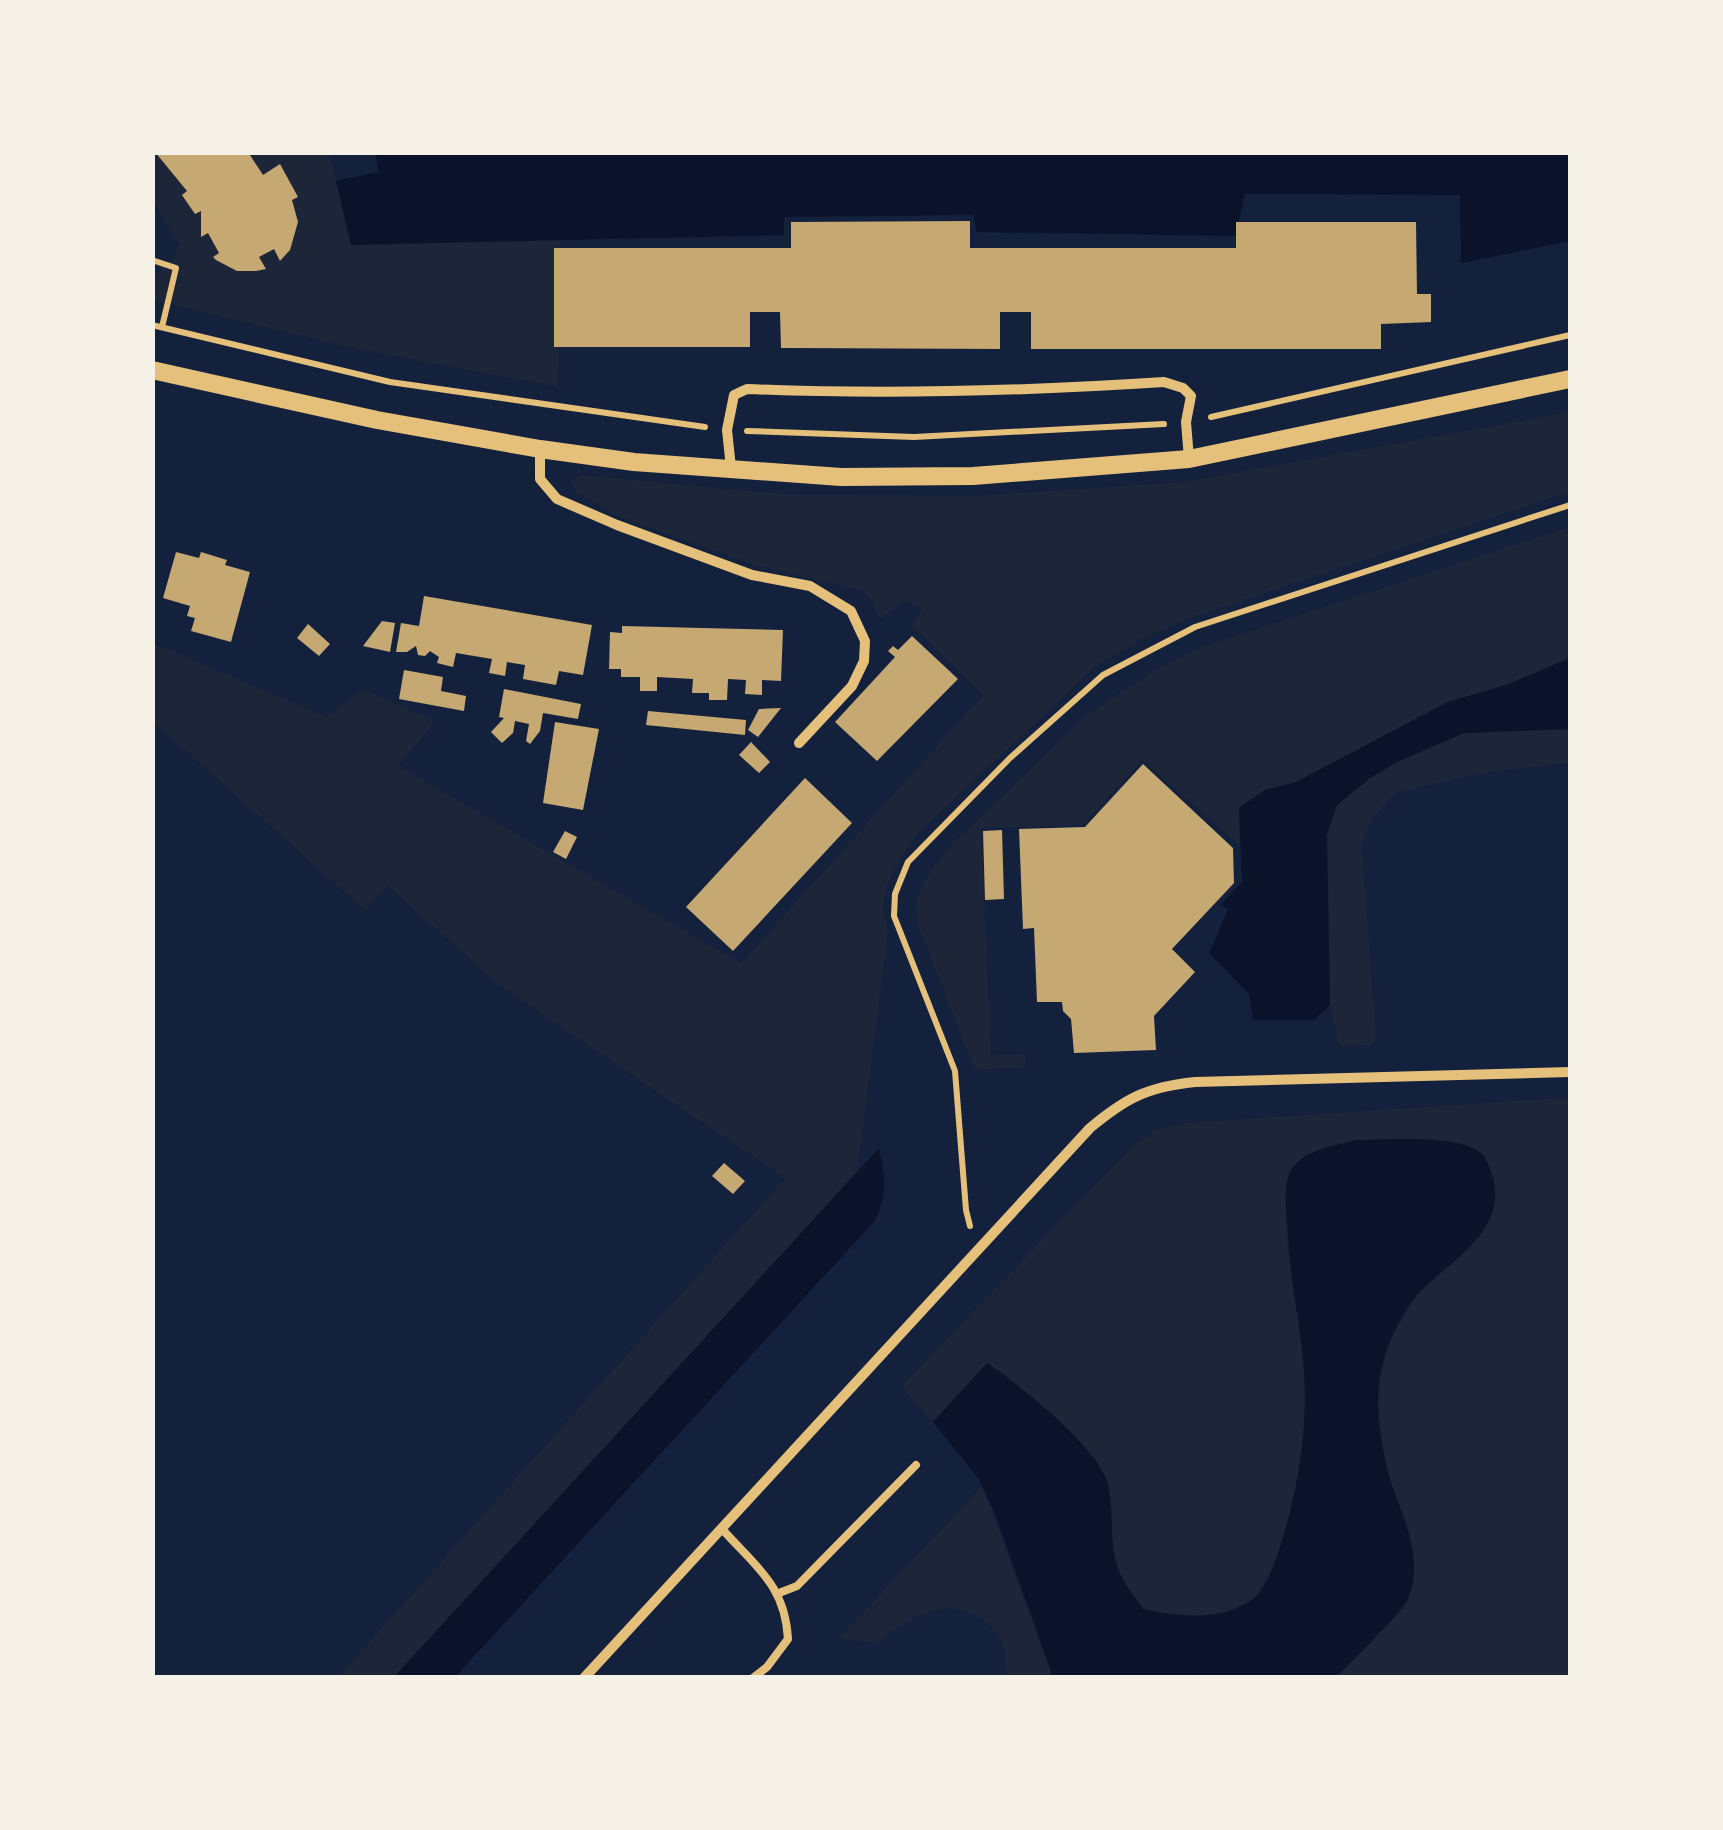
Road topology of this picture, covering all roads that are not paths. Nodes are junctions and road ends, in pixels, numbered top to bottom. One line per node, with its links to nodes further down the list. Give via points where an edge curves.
1 (152, 370): 3 (street)
2 (1570, 379): 4 (street)
3 (540, 450): 5 (street); 6 (street, via 540,479 557,498 693,554 810,586 851,610 865,641 864,661 852,686)
4 (1190, 459): 5 (street, via 973,476); 5 (street, via 1191,396 1164,382 1019,392 747,389 734,395 727,430)
5 (731, 468)
6 (799, 743)
7 (1570, 1072): 9 (street, via 1162,1085 1125,1099 1090,1128)
8 (916, 1465): 10 (lane, via 798,1586)
9 (723, 1530): 10 (lane); 11 (street)
10 (779, 1593): 12 (lane, via 788,1639)
11 (584, 1678)
12 (753, 1678)

